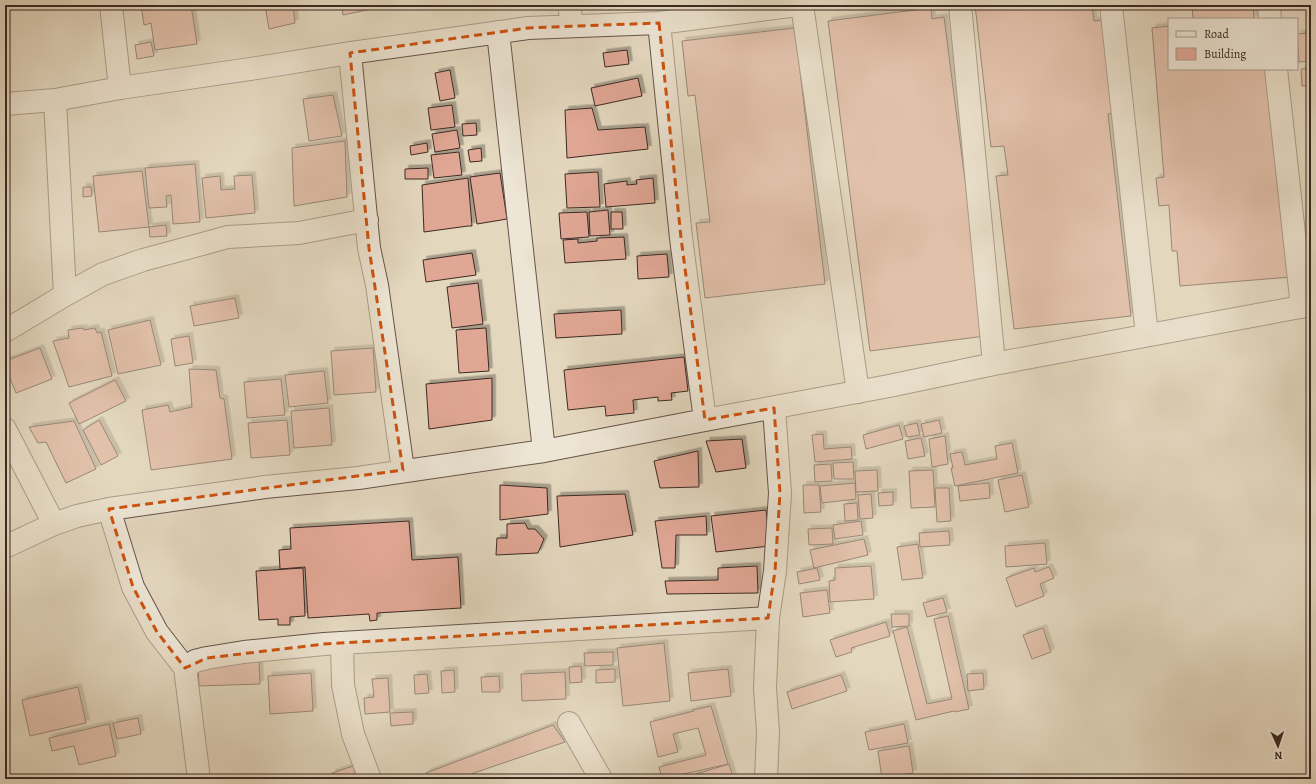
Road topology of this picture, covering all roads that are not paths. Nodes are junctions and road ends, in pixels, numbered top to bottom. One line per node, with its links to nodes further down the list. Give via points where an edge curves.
1 (111, 5): 15 (street)
2 (569, 5): 11 (street)
3 (797, 5): 8 (street)
4 (802, 5): 24 (street)
5 (960, 5): 23 (street)
6 (1111, 5): 22 (street)
7 (1269, 5): 9 (street)
8 (726, 9): 10 (street)
9 (1270, 18)
10 (659, 23): 11 (street); 26 (street, via 681,238)
11 (572, 26): 12 (street)
12 (498, 32): 13 (street); 28 (street)
13 (350, 53): 15 (street); 18 (street)
14 (1276, 70): 20 (street)
15 (120, 88): 16 (street)
16 (55, 100): 17 (street); 19 (street)
17 (5, 104)
18 (367, 220): 19 (street, via 299,233 228,237 143,260 103,274); 29 (street, via 369,248 377,285)
19 (66, 295): 21 (street)
20 (1306, 306): 22 (street)
21 (5, 331)
22 (1146, 336): 23 (street)
23 (994, 364): 24 (street)
24 (858, 392): 25 (street)
25 (774, 408): 26 (street); 33 (street, via 780,493 775,571)
26 (705, 420): 28 (street)
27 (5, 429): 31 (street)
28 (544, 451): 29 (street)
29 (403, 470): 30 (street, via 358,478 265,487)
30 (109, 509): 31 (street); 35 (street, via 133,587 157,632)
31 (54, 524): 32 (street)
32 (5, 547)
33 (768, 618): 34 (street); 40 (street, via 765,688 768,732)
34 (342, 643): 35 (street, via 244,652 195,661); 38 (street, via 343,685 353,734)
35 (185, 668): 37 (street)
36 (569, 723): 39 (street)
37 (199, 779)
38 (370, 779)
39 (601, 779)
40 (766, 779)

